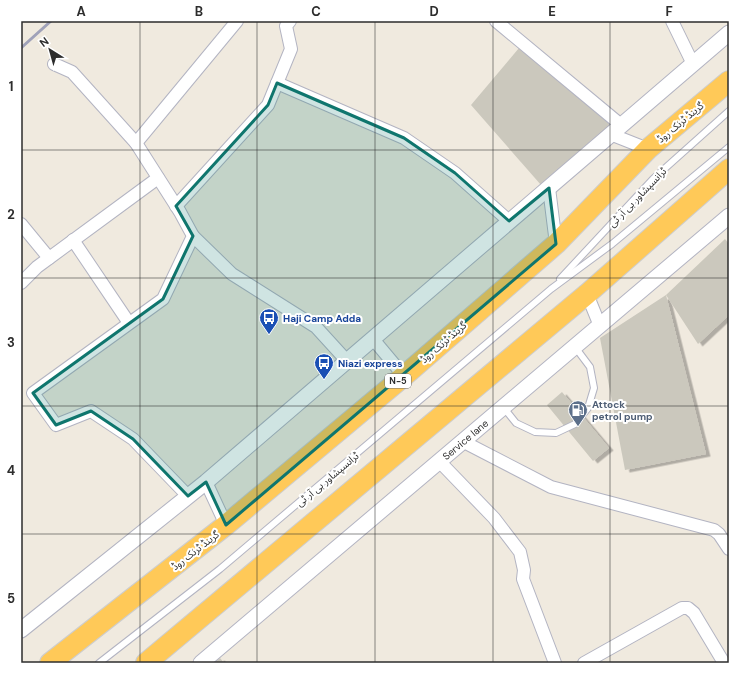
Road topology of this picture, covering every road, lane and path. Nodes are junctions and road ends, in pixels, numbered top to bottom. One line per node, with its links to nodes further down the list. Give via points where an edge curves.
1 (237, 21): 12 (street)
2 (290, 21): 9 (street, via 286,26 291,49)
3 (496, 21): 11 (street)
4 (672, 21): 7 (street)
5 (729, 33): 7 (street)
6 (54, 64): 12 (street, via 72,72)
7 (693, 64): 11 (street)
8 (729, 81): 14 (highway, گرینڈ ٹرنک روڈ / N-5)
9 (277, 83): 18 (street, via 268,105); 20 (street, via 404,138 455,173)
10 (729, 111): 27 (lane, ٹرانسپشاور بی آر ٹی, via 647,184)
11 (616, 130): 14 (street); 17 (street)
12 (136, 143): 16 (street)
13 (729, 147): 27 (lane, ٹرانسپشاور بی آر ٹی, via 612,244)
14 (648, 149): 24 (highway, گرینڈ ٹرنک روڈ / N-5)
15 (729, 169): 28 (highway)
16 (158, 178): 18 (street); 23 (street)
17 (550, 188): 20 (street); 24 (street)
18 (176, 206): 22 (street)
19 (729, 216): 30 (street, Service lane)
20 (509, 221): 31 (street)
21 (21, 224): 25 (street)
22 (192, 236): 29 (street, via 163,299); 33 (street, via 232,274 316,327)
23 (73, 240): 25 (street); 29 (street)
24 (556, 244): 34 (highway, گرینڈ ٹرنک روڈ / N-5)
25 (49, 258): 26 (street)
26 (21, 284)
27 (551, 289): 44 (lane, ٹرانسپشاور بی آر ٹی, via 220,569)
28 (587, 294): 30 (street); 45 (highway)
29 (129, 323): 39 (street, via 33,393 56,425 91,411 133,439)
30 (600, 326): 32 (street, Service lane)
31 (373, 339): 33 (street); 34 (street)
32 (575, 347): 35 (street, Service lane); 35 (lane, via 590,367 594,388 588,408 575,424 556,432 535,432 516,423)
33 (347, 361): 38 (street)
34 (404, 376): 40 (highway, گرینڈ ٹرنک روڈ / N-5)
35 (503, 407): 36 (street, Service lane)
36 (462, 441): 37 (street, Service lane); 41 (street, via 551,487 714,530)
37 (439, 461): 46 (street, Service lane); 47 (street, via 494,518 520,552 524,570 522,579)
38 (206, 482): 39 (street); 40 (street)
39 (188, 496): 42 (street)
40 (226, 525): 43 (highway, گرینڈ ٹرنک روڈ / N-5)
41 (729, 549)
42 (21, 630)
43 (50, 663)
44 (99, 663)
45 (146, 663)
46 (201, 663)
47 (555, 663)
48 (584, 663): 49 (street, via 682,608 688,608 694,613)
49 (724, 663)

